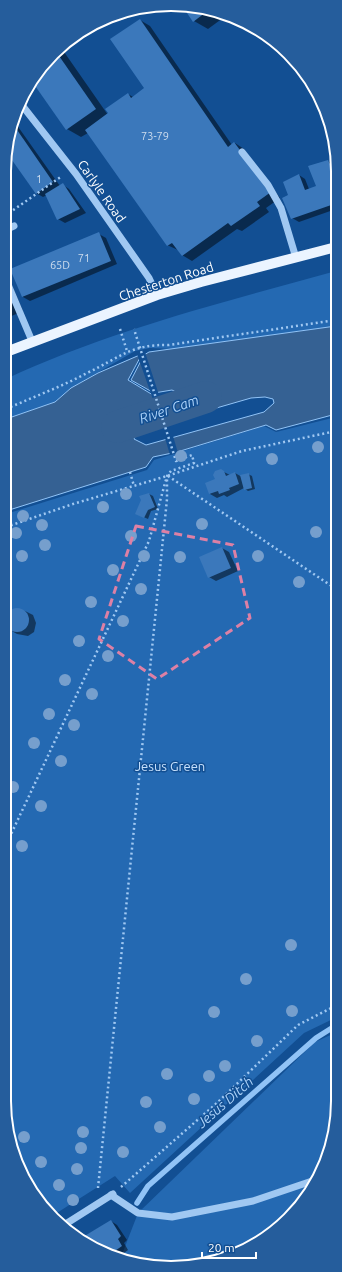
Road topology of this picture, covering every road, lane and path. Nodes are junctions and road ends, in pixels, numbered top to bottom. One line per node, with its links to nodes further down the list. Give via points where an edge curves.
1 (24, 108): 11 (street, Carlyle Road, via 76,174 149,278)
2 (242, 152): 9 (street, via 268,185 281,208)
3 (55, 181): 4 (path)
4 (11, 212)
5 (11, 218): 6 (path)
6 (14, 226): 7 (street)
7 (11, 227)
8 (331, 248): 9 (main road, Chesterton Road)
9 (296, 258): 11 (main road, Chesterton Road)
10 (11, 291): 15 (street)
11 (157, 295): 15 (main road, Chesterton Road)
12 (331, 321): 17 (path, via 169,345 153,344)
13 (120, 329): 17 (path)
14 (134, 329): 21 (path, via 176,461 192,455 194,463 171,471)
15 (32, 341): 16 (main road, Chesterton Road)
16 (11, 350)
17 (127, 351): 18 (path, via 87,374)
18 (11, 408)
19 (331, 432): 21 (path, via 242,451)
20 (130, 472): 22 (path)
21 (167, 476): 22 (path); 24 (path); 25 (path, via 149,541); 29 (path, via 166,515)
22 (134, 486): 23 (path)
23 (11, 525)
24 (331, 586)
25 (11, 834)
26 (331, 1008): 28 (path, via 298,1025 218,1102)
27 (309, 1182): 28 (street, via 253,1201 172,1216 138,1213)
28 (112, 1195): 29 (street)
29 (97, 1204): 30 (street)
30 (68, 1223)

